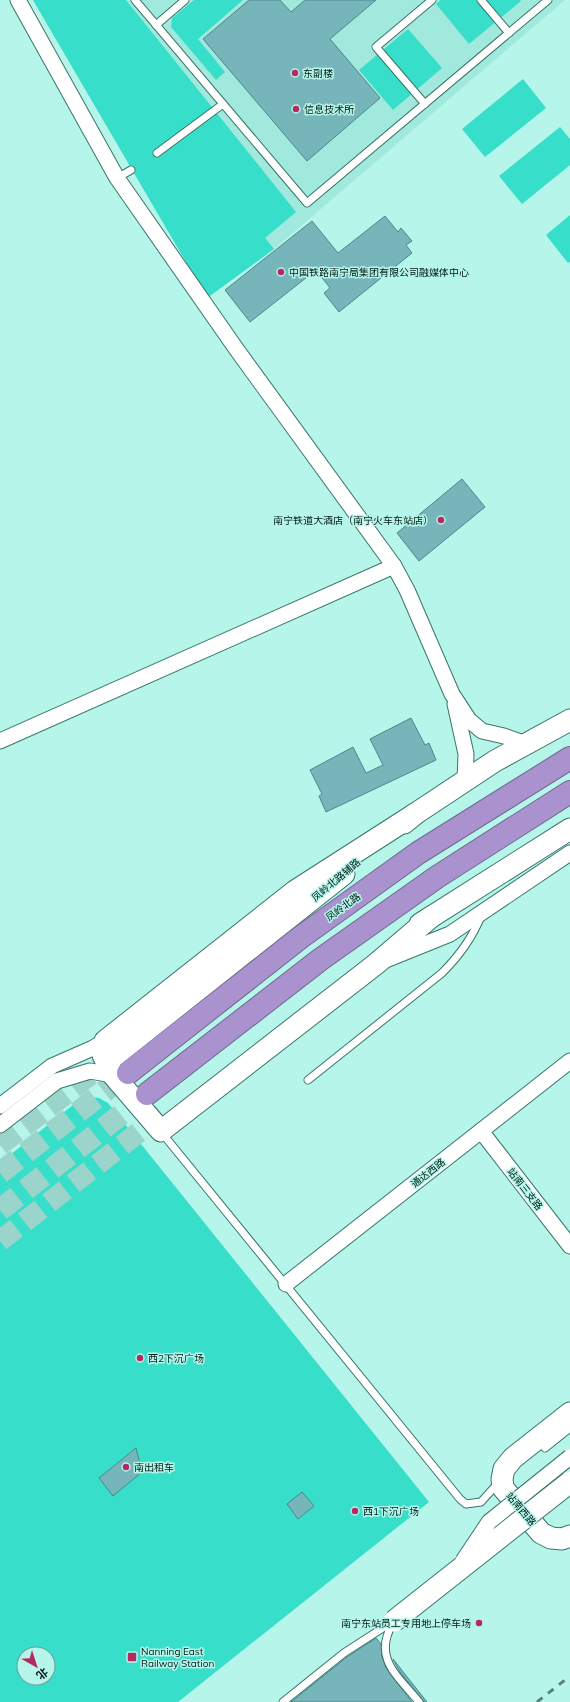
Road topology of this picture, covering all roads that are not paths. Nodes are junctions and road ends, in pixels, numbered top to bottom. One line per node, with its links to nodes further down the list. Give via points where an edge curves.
1 (18, 0): 13 (street)
2 (135, 0): 7 (lane)
3 (185, 0): 7 (lane)
4 (432, 0): 10 (lane, via 376,47)
5 (481, 0): 8 (lane)
6 (548, 0): 8 (lane)
7 (156, 25): 9 (lane)
8 (509, 33): 10 (lane)
9 (223, 104): 10 (lane, via 307,204); 11 (lane)
10 (425, 104)
11 (157, 153)
12 (131, 170): 13 (lane)
13 (117, 178): 14 (street, via 237,350)
14 (394, 566): 15 (street); 18 (street)
15 (452, 694): 19 (street, via 469,720 482,731); 21 (street, via 466,754)
16 (570, 705): 19 (main road)
17 (570, 720): 19 (main road, 凤岭北路辅路)
18 (0, 741)
19 (531, 742): 21 (main road, 凤岭北路辅路)
20 (570, 758): 32 (highway, 凤岭北路, via 412,857 301,937)
21 (465, 781): 32 (main road, 凤岭北路辅路, via 415,814)
22 (570, 792): 24 (highway)
23 (570, 800): 24 (highway)
24 (541, 809): 35 (highway, via 437,877 320,959)
25 (570, 829): 28 (main road)
26 (570, 846): 28 (street)
27 (570, 853): 29 (street)
28 (526, 857): 30 (main road)
29 (483, 910): 31 (street, via 450,934); 34 (lane, via 475,931 459,956 442,973)
30 (431, 917): 31 (main road); 37 (main road, via 343,975)
31 (376, 964): 37 (main road)
32 (115, 1061): 36 (street, via 93,1048 52,1066); 37 (main road); 38 (street, via 57,1081)
33 (570, 1061): 39 (street, 通达西路)
34 (308, 1080)
35 (147, 1094)
36 (0, 1106)
37 (162, 1123): 41 (lane)
38 (0, 1125)
39 (481, 1131): 40 (street, 站南三支路); 41 (street, 通达西路)
40 (570, 1246)
41 (286, 1284): 46 (lane, via 460,1499 466,1504 481,1502)
42 (570, 1413): 46 (main road, via 513,1458 504,1469)
43 (570, 1428): 44 (lane)
44 (545, 1448)
45 (570, 1457): 49 (street, bridge, via 488,1522)
46 (502, 1479): 48 (main road, 站南西路, via 504,1488 541,1533 551,1538 562,1539)
47 (570, 1482): 49 (main road, bridge)
48 (570, 1536)
49 (457, 1570): 50 (main road, bridge)
50 (394, 1621): 51 (lane, via 344,1654); 52 (lane, via 384,1646 388,1664)
51 (283, 1702)
52 (419, 1702)

